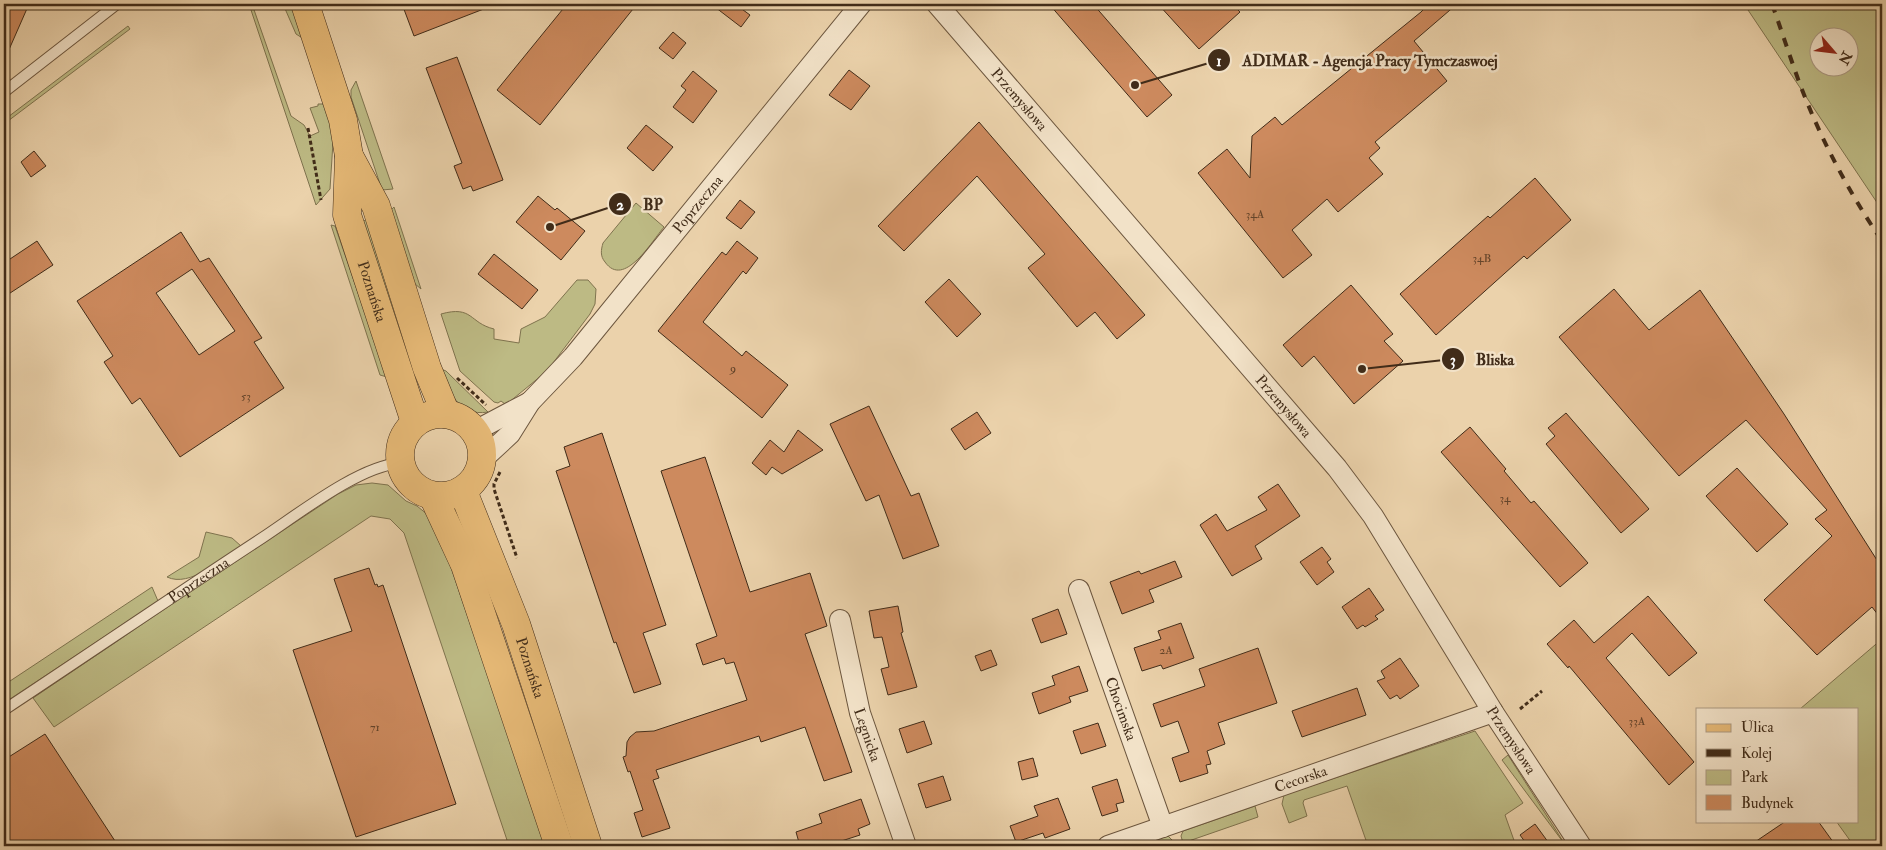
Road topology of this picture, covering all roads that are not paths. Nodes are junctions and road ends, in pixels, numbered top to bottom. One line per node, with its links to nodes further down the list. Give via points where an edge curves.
1 (117, 4): 5 (lane)
2 (305, 4): 6 (main road, Poznańska, via 343,120)
3 (861, 4): 7 (street, Poprzeczna, via 573,357)
4 (937, 4): 18 (street, Przemysłowa, via 1337,468 1374,516)
5 (4, 92)
6 (349, 156): 8 (main road, Poznańska, via 376,206 427,368); 9 (main road, Poznańska, via 347,215)
7 (530, 402): 10 (street, Poprzeczna); 12 (street, Poprzeczna)
8 (446, 414): 9 (main road, via 430,415); 10 (main road, via 457,417)
9 (415, 422): 11 (main road, via 405,434 400,448)
10 (475, 431): 12 (main road)
11 (400, 463): 14 (main road, via 411,485); 17 (lane, Poprzeczna, via 390,463 356,476)
12 (492, 465): 13 (main road, via 480,471)
13 (463, 491): 14 (main road); 21 (main road, Poznańska, via 516,624)
14 (433, 496): 20 (main road, Poznańska, via 465,566)
15 (1079, 590): 19 (street, Chocimska)
16 (840, 620): 22 (street, Legnicka, via 860,713)
17 (4, 710)
18 (1493, 712): 19 (street, Cecorska); 24 (street, Przemysłowa)
19 (1163, 827): 23 (street, Cecorska)
20 (558, 846)
21 (588, 846)
22 (906, 846)
23 (1108, 846)
24 (1580, 846)

